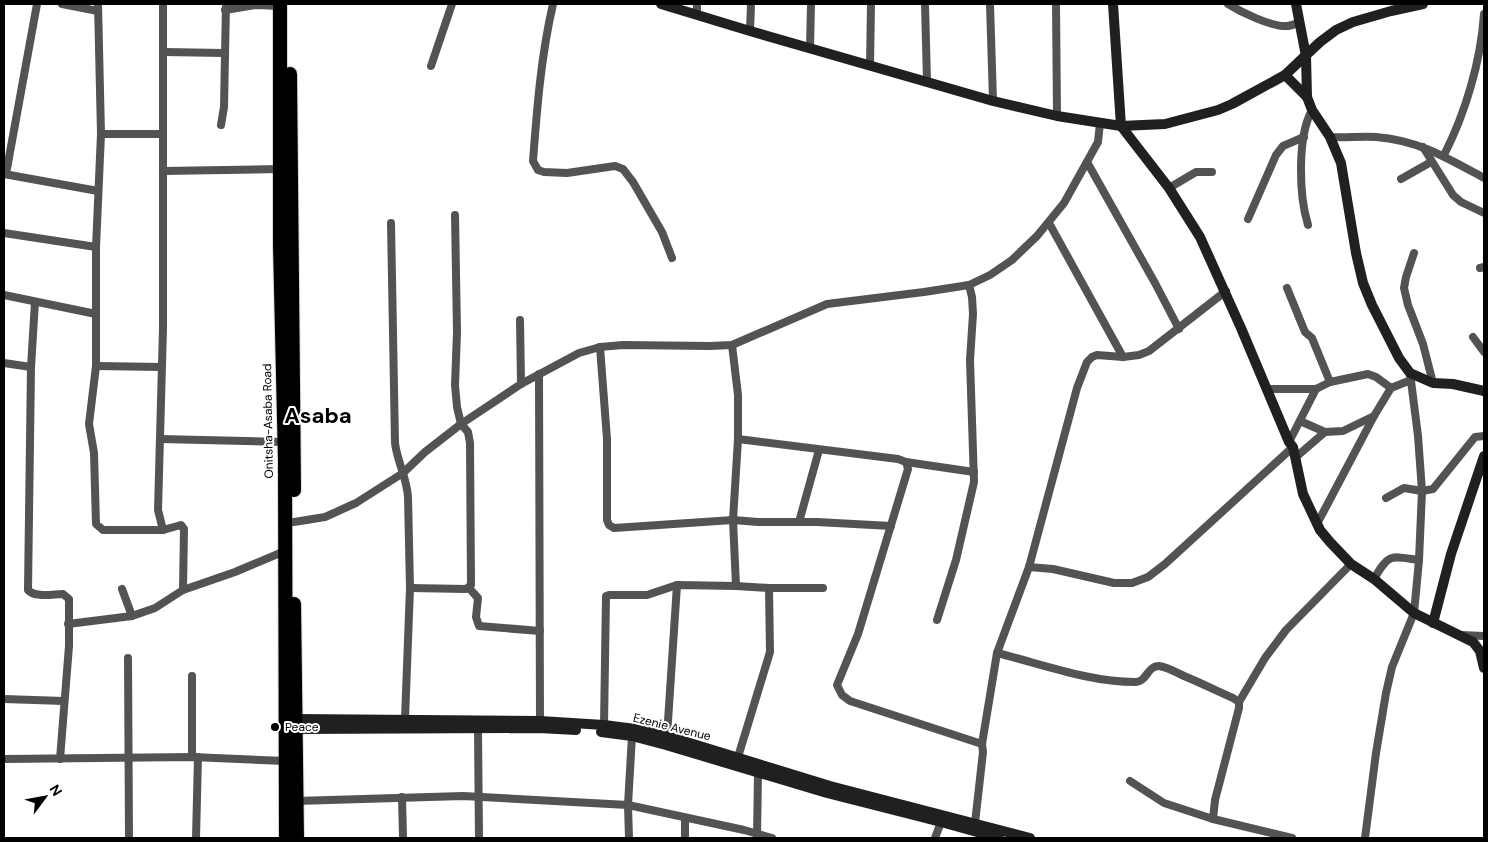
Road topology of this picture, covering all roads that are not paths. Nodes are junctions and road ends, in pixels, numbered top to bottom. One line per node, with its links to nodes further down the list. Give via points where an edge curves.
1 (37, 4): 50 (street)
2 (62, 4): 18 (street)
3 (164, 4): 25 (street)
4 (452, 4): 29 (street)
5 (553, 4): 64 (street, via 537,100 534,165 544,172 567,173 614,166 624,169 662,232)
6 (661, 4): 20 (street)
7 (751, 4): 23 (street)
8 (811, 4): 24 (street)
9 (871, 4): 28 (street)
10 (925, 4): 31 (street)
11 (990, 4): 33 (street)
12 (1056, 4): 35 (street)
13 (1113, 4): 38 (street)
14 (1228, 4): 22 (street, via 1278,26)
15 (1296, 4): 22 (street)
16 (1423, 4): 27 (street, via 1352,22 1336,30)
17 (283, 5): 19 (street); 47 (highway, Onitsha-Asaba Road); 70 (highway)
18 (98, 7): 39 (street)
19 (226, 7): 26 (street)
20 (697, 9): 23 (street)
21 (1484, 14): 44 (street, via 1478,59 1453,138)
22 (1298, 23): 27 (street)
23 (750, 31): 24 (street)
24 (810, 48): 28 (street)
25 (164, 52): 26 (street); 40 (street)
26 (224, 53): 37 (street, via 224,107)
27 (1306, 56): 30 (street); 32 (street)
28 (870, 65): 31 (street)
29 (431, 66)
30 (1285, 74): 32 (street); 38 (street, via 1218,110 1166,124)
31 (927, 81): 33 (street)
32 (1307, 97): 34 (street)
33 (993, 101): 35 (street)
34 (1312, 110): 41 (street, via 1306,121); 42 (street)
35 (1057, 116): 36 (street)
36 (1100, 123): 38 (street); 45 (street, via 1098,142)
37 (220, 125)
38 (1121, 126): 53 (street)
39 (101, 134): 40 (street); 54 (street)
40 (163, 134): 48 (street)
41 (1304, 137): 57 (street, via 1284,146 1276,155); 60 (street, via 1301,171)
42 (1330, 137): 43 (street, via 1375,136); 84 (street, via 1341,164 1363,283 1384,331)
43 (1422, 146): 44 (street); 46 (street)
44 (1444, 155): 51 (street)
45 (1087, 162): 58 (street); 73 (street)
46 (1431, 162): 52 (street); 55 (street, via 1453,195)
47 (280, 170): 48 (street); 70 (highway, Onitsha-Asaba Road)
48 (163, 171): 82 (street)
49 (1212, 172): 53 (street, via 1196,172)
50 (5, 174): 54 (street)
51 (1484, 178)
52 (1401, 179)
53 (1169, 188): 67 (street, via 1200,237)
54 (98, 191): 62 (street)
55 (1484, 213)
56 (455, 215): 94 (street, via 455,385)
57 (1248, 219)
58 (1049, 223): 65 (street, via 1012,260); 78 (street)
59 (391, 224): 105 (street, via 395,442 396,456)
60 (1308, 225)
61 (4, 233): 62 (street)
62 (96, 247): 71 (street)
63 (1414, 253): 86 (street, via 1404,288)
64 (672, 258)
65 (969, 285): 75 (street, via 827,304); 104 (street, via 973,314 970,360)
66 (1287, 288): 85 (street)
67 (1226, 291): 73 (street); 89 (street)
68 (4, 295): 69 (street)
69 (35, 302): 71 (street); 81 (street)
70 (287, 308): 99 (highway, Onitsha-Asaba Road); 109 (highway)
71 (96, 314): 80 (street)
72 (520, 320): 87 (street)
73 (1179, 329): 78 (street, via 1149,351)
74 (1473, 337): 77 (street)
75 (732, 345): 76 (street); 98 (street, via 738,395)
76 (600, 347): 83 (street, via 579,353); 108 (street, via 609,525 614,528)
77 (1484, 352)
78 (1123, 357): 117 (street, via 1097,355 1087,362)
79 (4, 363): 81 (street)
80 (96, 366): 82 (street); 113 (street, via 89,424 94,453 96,524 103,530)
81 (31, 367): 131 (street, via 28,590 35,594 67,596)
82 (161, 367): 97 (street)
83 (539, 374): 87 (street); 132 (street)
84 (1410, 376): 86 (street); 88 (street); 106 (street)
85 (1330, 382): 88 (street, via 1368,374); 90 (street)
86 (1433, 382): 91 (street)
87 (521, 384): 94 (street)
88 (1390, 388): 92 (street)
89 (1266, 389): 90 (street); 100 (street)
90 (1316, 389): 93 (street)
91 (1484, 391)
92 (1374, 416): 95 (street, via 1343,431); 111 (street)
93 (1300, 421): 95 (street); 100 (street)
94 (461, 424): 105 (street); 122 (street, via 468,432 470,443)
95 (1325, 432): 100 (street)
96 (1484, 436): 106 (street, via 1475,437 1436,485)
97 (160, 439): 99 (street); 113 (street, via 158,510)
98 (738, 439): 101 (street); 108 (street)
99 (284, 442): 114 (highway, Onitsha-Asaba Road)
100 (1292, 449): 111 (street, via 1303,494); 117 (street, via 1148,577 1132,583 1114,583)
101 (818, 450): 103 (street); 110 (street)
102 (1484, 456): 130 (street, via 1451,554)
103 (906, 462): 104 (street); 112 (street, via 908,470)
104 (974, 472): 129 (street, via 963,533)
105 (403, 473): 109 (street, via 356,503 325,517); 121 (street, via 408,497)
106 (1422, 491): 107 (street, via 1404,488); 115 (street)
107 (1386, 498)
108 (733, 520): 110 (street); 120 (street)
109 (294, 522): 144 (highway)
110 (799, 522): 112 (street)
111 (1317, 524): 116 (street)
112 (891, 526): 149 (street, via 858,634 837,681 838,690 850,701)
113 (163, 530): 126 (street, via 181,525 184,528)
114 (285, 551): 126 (street); 155 (highway, Onitsha-Asaba Road)
115 (1419, 560): 118 (street, via 1390,558 1383,562); 127 (street)
116 (1351, 564): 118 (street); 141 (street, via 1286,630 1264,658)
117 (1029, 567): 135 (street)
118 (1374, 579): 127 (street)
119 (677, 585): 120 (street); 145 (street, via 647,595 609,595 605,598); 148 (street)
120 (736, 586): 123 (street)
121 (410, 588): 122 (street); 142 (street)
122 (469, 588): 132 (street, via 478,598 478,626)
123 (769, 588): 124 (street); 151 (street, via 770,652)
124 (823, 588)
125 (122, 589): 128 (street)
126 (183, 590): 128 (street, via 155,608)
127 (1414, 613): 130 (street); 181 (street, via 1392,667 1386,693)
128 (132, 616): 131 (street)
129 (937, 620)
130 (1433, 623): 133 (street)
131 (68, 624): 140 (street)
132 (540, 631): 143 (street)
133 (1458, 635): 134 (street); 137 (street, via 1473,642 1480,651)
134 (1484, 636)
135 (997, 653): 141 (street, via 1085,676 1138,682 1149,670 1159,666); 149 (street)
136 (128, 658): 152 (street)
137 (1484, 668)
138 (192, 676): 150 (street)
139 (4, 699): 140 (street)
140 (64, 700): 154 (street)
141 (1239, 702): 164 (street)
142 (405, 719): 143 (street, Ezenie Avenue); 144 (street, Ezenie Avenue)
143 (540, 721): 145 (street, Ezenie Avenue)
144 (295, 724): 146 (street, Ezenie Avenue); 161 (highway)
145 (604, 725): 148 (street, Ezenie Avenue)
146 (478, 729): 147 (street, Ezenie Avenue, via 539,728); 160 (street)
147 (632, 736): 156 (street, Ezenie Avenue); 162 (street)
148 (667, 736): 151 (street, Ezenie Avenue)
149 (982, 744): 166 (street, via 984,752)
150 (195, 757): 152 (street); 155 (street); 169 (street)
151 (738, 757): 157 (street, Ezenie Avenue)
152 (130, 758): 154 (street); 168 (street)
153 (4, 759): 154 (street)
154 (60, 759)
155 (286, 761): 170 (highway, Onitsha-Asaba Road)
156 (758, 773): 157 (street, Ezenie Avenue); 167 (street)
157 (786, 777): 165 (street, Ezenie Avenue, via 827,793); 166 (street, Ezenie Avenue)
158 (1130, 781): 164 (street, via 1164,803)
159 (402, 797): 160 (street); 161 (street); 172 (street)
160 (479, 798): 162 (street); 173 (street)
161 (296, 801): 171 (highway)
162 (628, 805): 163 (street); 174 (street)
163 (685, 818): 167 (street); 175 (street)
164 (1213, 819): 180 (street)
165 (941, 822): 177 (street); 178 (street, Ezenie Avenue)
166 (975, 823): 179 (street, Ezenie Avenue)
167 (757, 836): 176 (street)
168 (129, 838)
169 (196, 838)
170 (286, 838)
171 (297, 838)
172 (404, 838)
173 (479, 838)
174 (629, 838)
175 (686, 838)
176 (772, 838)
177 (935, 838)
178 (999, 838)
179 (1030, 838)
180 (1292, 838)
181 (1365, 838)

